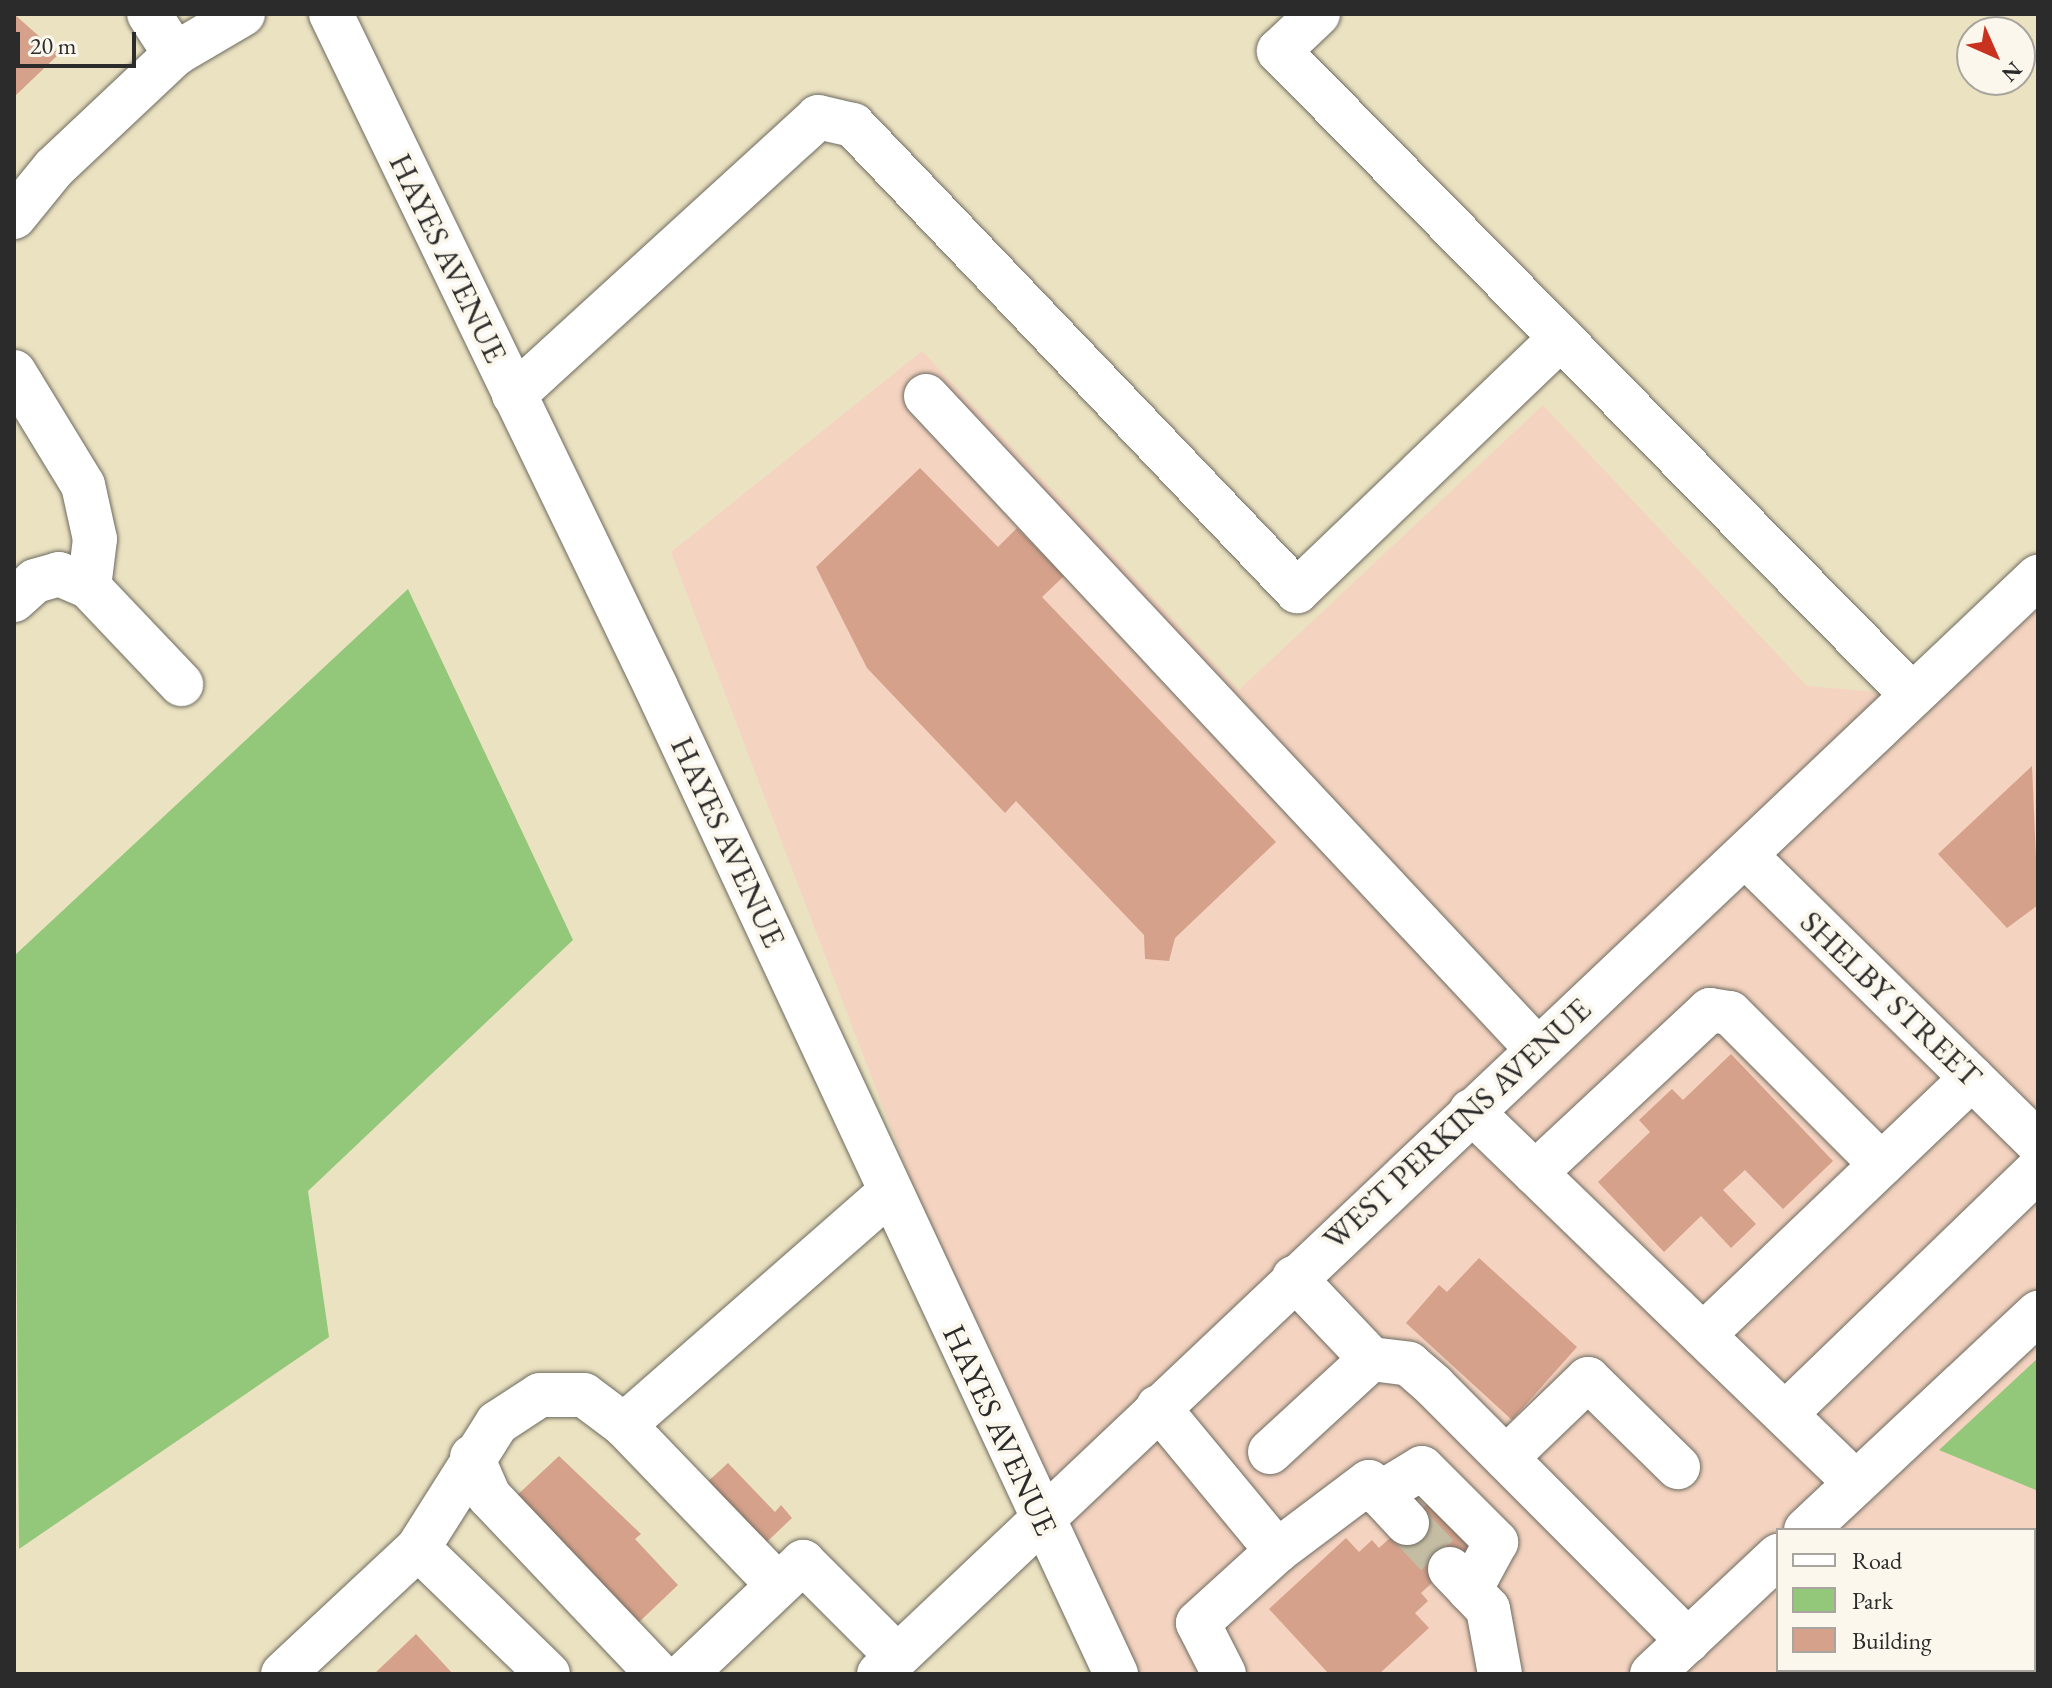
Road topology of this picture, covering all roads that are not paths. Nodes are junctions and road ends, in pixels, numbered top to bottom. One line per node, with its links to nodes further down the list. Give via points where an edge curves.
1 (149, 14): 5 (main road)
2 (243, 14): 5 (main road)
3 (331, 14): 9 (main road, HAYES AVENUE)
4 (1318, 14): 7 (main road, via 1279,51)
5 (175, 54): 6 (main road, via 54,168)
6 (14, 217)
7 (1561, 338): 9 (main road, via 1297,591 853,125 818,117); 15 (main road)
8 (14, 372): 12 (main road, via 83,485 95,539)
9 (514, 395): 24 (main road, HAYES AVENUE)
10 (926, 396): 17 (main road)
11 (2038, 577): 15 (main road, WEST PERKINS AVENUE)
12 (89, 587): 13 (main road, via 59,574 35,581); 14 (main road)
13 (14, 600)
14 (181, 684)
15 (1912, 695): 16 (main road, WEST PERKINS AVENUE)
16 (1745, 855): 17 (main road, WEST PERKINS AVENUE); 18 (main road, SHELBY STREET)
17 (1537, 1049): 19 (main road, WEST PERKINS AVENUE)
18 (1972, 1078): 20 (main road, SHELBY STREET); 21 (main road)
19 (1471, 1111): 23 (main road); 25 (main road, WEST PERKINS AVENUE)
20 (2038, 1143)
21 (1881, 1164): 23 (main road, via 1730,1013 1710,1010); 27 (main road)
22 (2038, 1170): 30 (main road)
23 (1535, 1173): 27 (main road)
24 (889, 1193): 31 (main road); 37 (main road, HAYES AVENUE)
25 (1294, 1278): 28 (main road); 29 (main road, WEST PERKINS AVENUE)
26 (2038, 1313): 36 (main road)
27 (1703, 1335): 30 (main road)
28 (1371, 1359): 32 (main road); 34 (main road, via 1409,1364)
29 (1158, 1407): 37 (main road, WEST PERKINS AVENUE); 40 (main road)
30 (1785, 1414): 36 (main road)
31 (624, 1425): 33 (main road, via 584,1395 540,1395 497,1423); 42 (main road)
32 (1270, 1452)
33 (472, 1457): 39 (main road); 47 (main road, via 489,1496)
34 (1506, 1458): 35 (main road, via 1588,1379); 43 (main road)
35 (1678, 1467)
36 (1856, 1483): 38 (main road)
37 (1040, 1518): 44 (main road, WEST PERKINS AVENUE); 49 (main road, HAYES AVENUE)
38 (1808, 1528)
39 (418, 1548): 45 (main road); 46 (main road)
40 (1277, 1551): 50 (main road, via 1198,1623); 51 (main road, via 1369,1482 1393,1509 1422,1468 1496,1542 1459,1579 1488,1609)
41 (1776, 1558): 43 (main road)
42 (778, 1585): 44 (main road, via 803,1562); 48 (main road)
43 (1688, 1641): 52 (main road)
44 (888, 1665)
45 (283, 1674)
46 (548, 1674)
47 (658, 1674)
48 (685, 1674)
49 (1116, 1674)
50 (1224, 1674)
51 (1500, 1674)
52 (1652, 1674)

